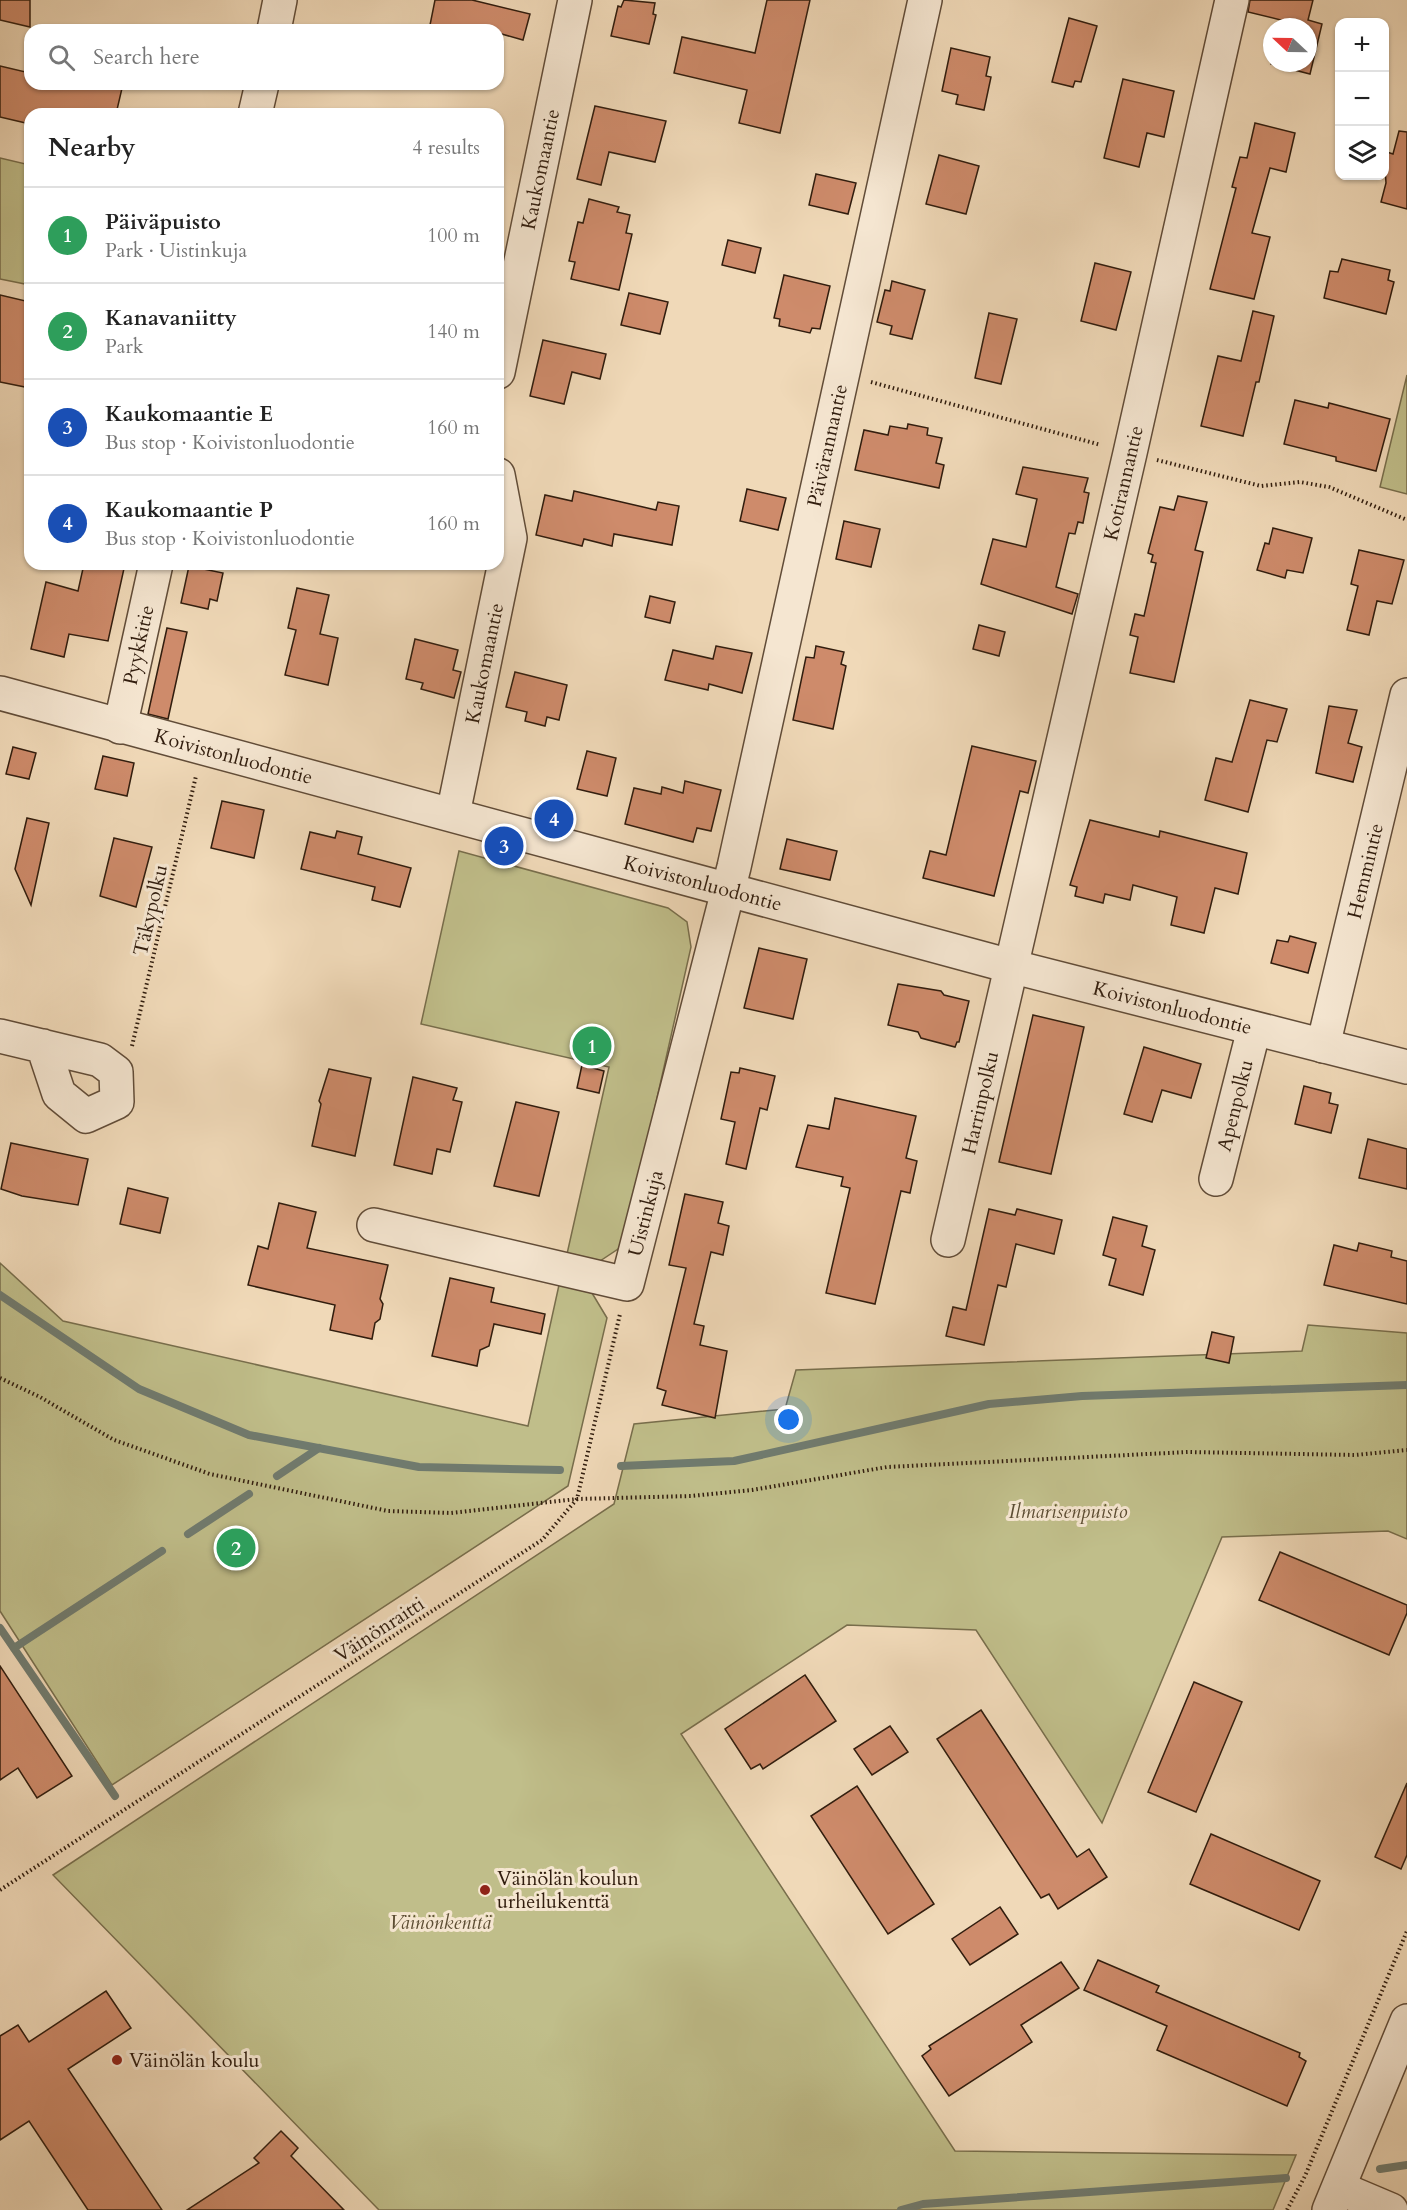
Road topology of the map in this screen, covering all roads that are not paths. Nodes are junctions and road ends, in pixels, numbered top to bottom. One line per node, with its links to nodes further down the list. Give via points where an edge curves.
1 (280, 0): 5 (street)
2 (575, 0): 8 (street, Kaukomaantie)
3 (925, 0): 17 (street, Päivärannantie)
4 (1232, 0): 18 (street, Kotirannantie)
5 (275, 24)
6 (261, 90): 7 (street)
7 (256, 108)
8 (504, 343)
9 (504, 507): 10 (street, Kaukomaantie, via 510,538)
10 (504, 567)
11 (155, 570): 15 (street, Pyykkitie)
12 (503, 570): 16 (street, Kaukomaantie)
13 (0, 693): 15 (street, Koivistonluodontie)
14 (1407, 695): 22 (street, Hemmintie)
15 (120, 727): 16 (street, Koivistonluodontie)
16 (453, 814): 17 (street, Koivistonluodontie)
17 (728, 890): 18 (street, Koivistonluodontie); 25 (street, Uistinkuja, via 627,1284)
18 (1010, 966): 19 (street, Koivistonluodontie); 26 (street, Harrinpolku)
19 (1254, 1029): 22 (street, Koivistonluodontie); 24 (street, Apenpolku)
20 (0, 1036): 21 (street)
21 (43, 1046): 21 (street, via 59,1094 87,1116 117,1102 116,1072 100,1060)
22 (1323, 1046): 23 (street, Koivistonluodontie)
23 (1407, 1067)
24 (1216, 1179)
25 (374, 1225)
26 (948, 1240)
27 (1407, 2022): 28 (street)
28 (1334, 2199): 29 (street)
29 (1390, 2210)

